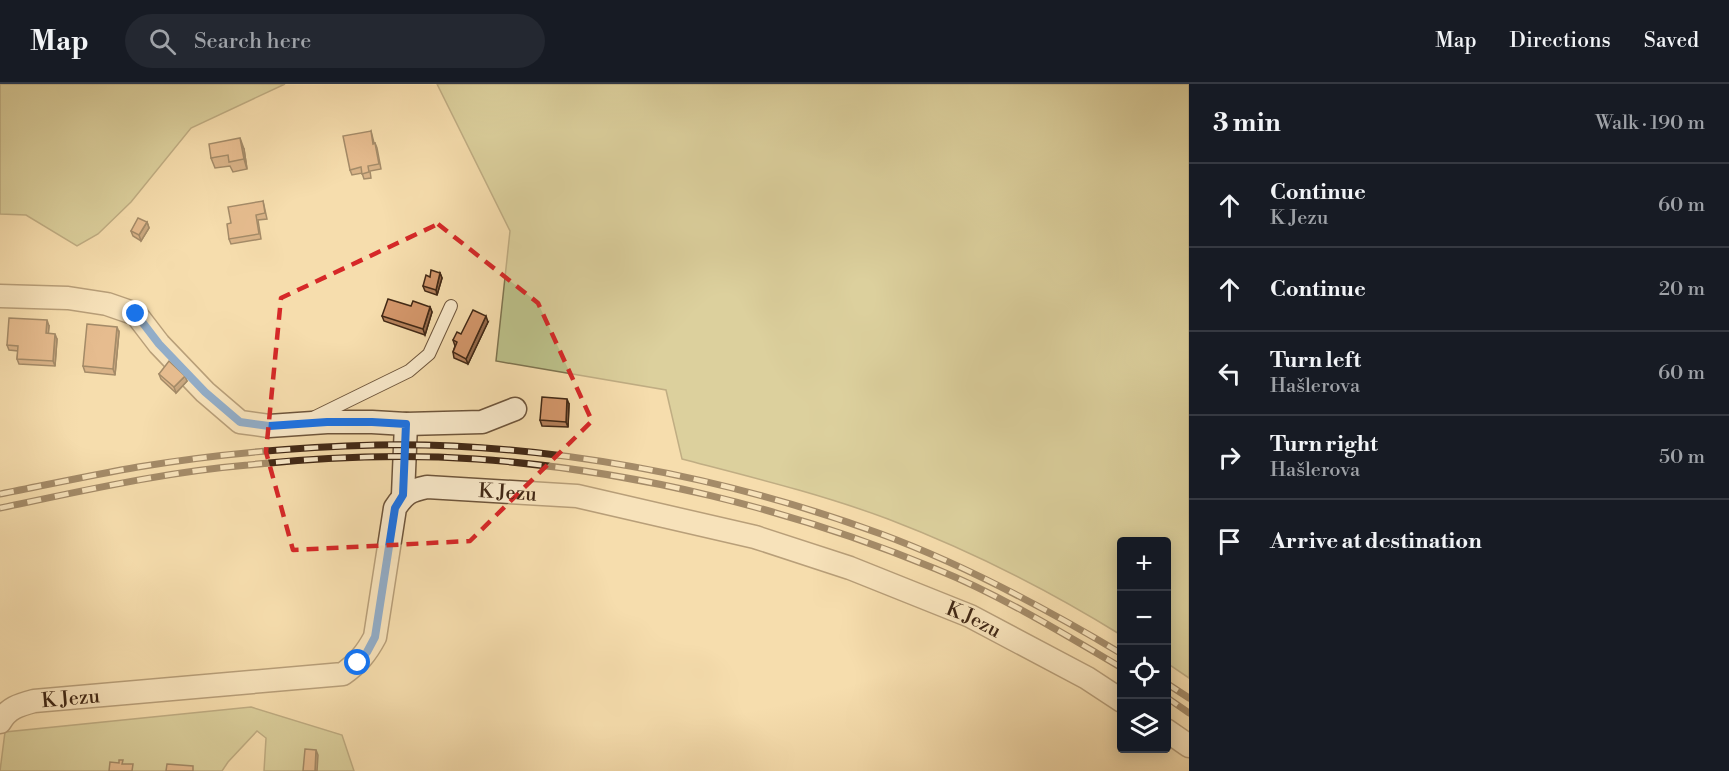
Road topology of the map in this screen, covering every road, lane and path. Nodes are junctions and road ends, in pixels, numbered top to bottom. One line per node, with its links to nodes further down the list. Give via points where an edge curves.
1 (0, 297): 5 (street, via 68,298 107,304 136,314 205,392 240,422)
2 (451, 306): 5 (lane, via 429,354 409,371)
3 (515, 409): 4 (street, via 482,422)
4 (406, 424): 5 (street); 6 (street)
5 (302, 425)
6 (403, 495): 7 (street, K Jezu, via 427,487 578,496 755,537 850,568 970,616); 8 (street, K Jezu, via 395,508 375,637 358,663 343,674 34,701 17,706)
7 (1119, 699)
8 (0, 722)
9 (1171, 733): 10 (street)
10 (1189, 746)

